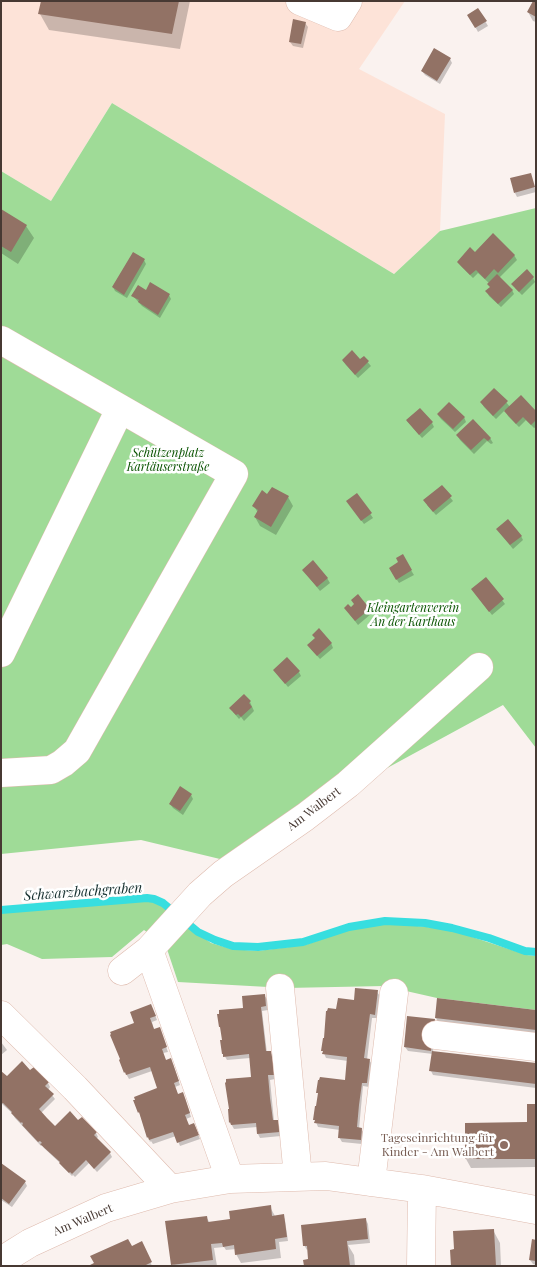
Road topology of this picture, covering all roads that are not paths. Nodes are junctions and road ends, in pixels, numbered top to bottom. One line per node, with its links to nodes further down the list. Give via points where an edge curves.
1 (300, 1): 2 (street, via 338,17)
2 (348, 1)
3 (1, 340): 4 (street)
4 (120, 409): 5 (street); 7 (street, via 234,474 77,751 51,770)
5 (1, 653)
6 (479, 667): 8 (street, Am Walbert, via 348,784 223,874)
7 (1, 773)
8 (154, 944): 9 (street, Am Walbert); 16 (street)
9 (122, 971)
10 (280, 988): 15 (street)
11 (394, 993): 17 (street)
12 (1, 1015): 19 (street, via 75,1088)
13 (436, 1035): 14 (street)
14 (536, 1047)
15 (298, 1177): 16 (street, Am Walbert); 17 (street, Am Walbert, via 326,1176)
16 (230, 1179): 19 (street, Am Walbert)
17 (372, 1182): 18 (street, Am Walbert)
18 (422, 1188): 20 (street, Am Walbert); 22 (street)
19 (170, 1190): 21 (street, Am Walbert, via 106,1208 30,1243)
20 (536, 1210)
21 (1, 1261)
22 (421, 1266)

